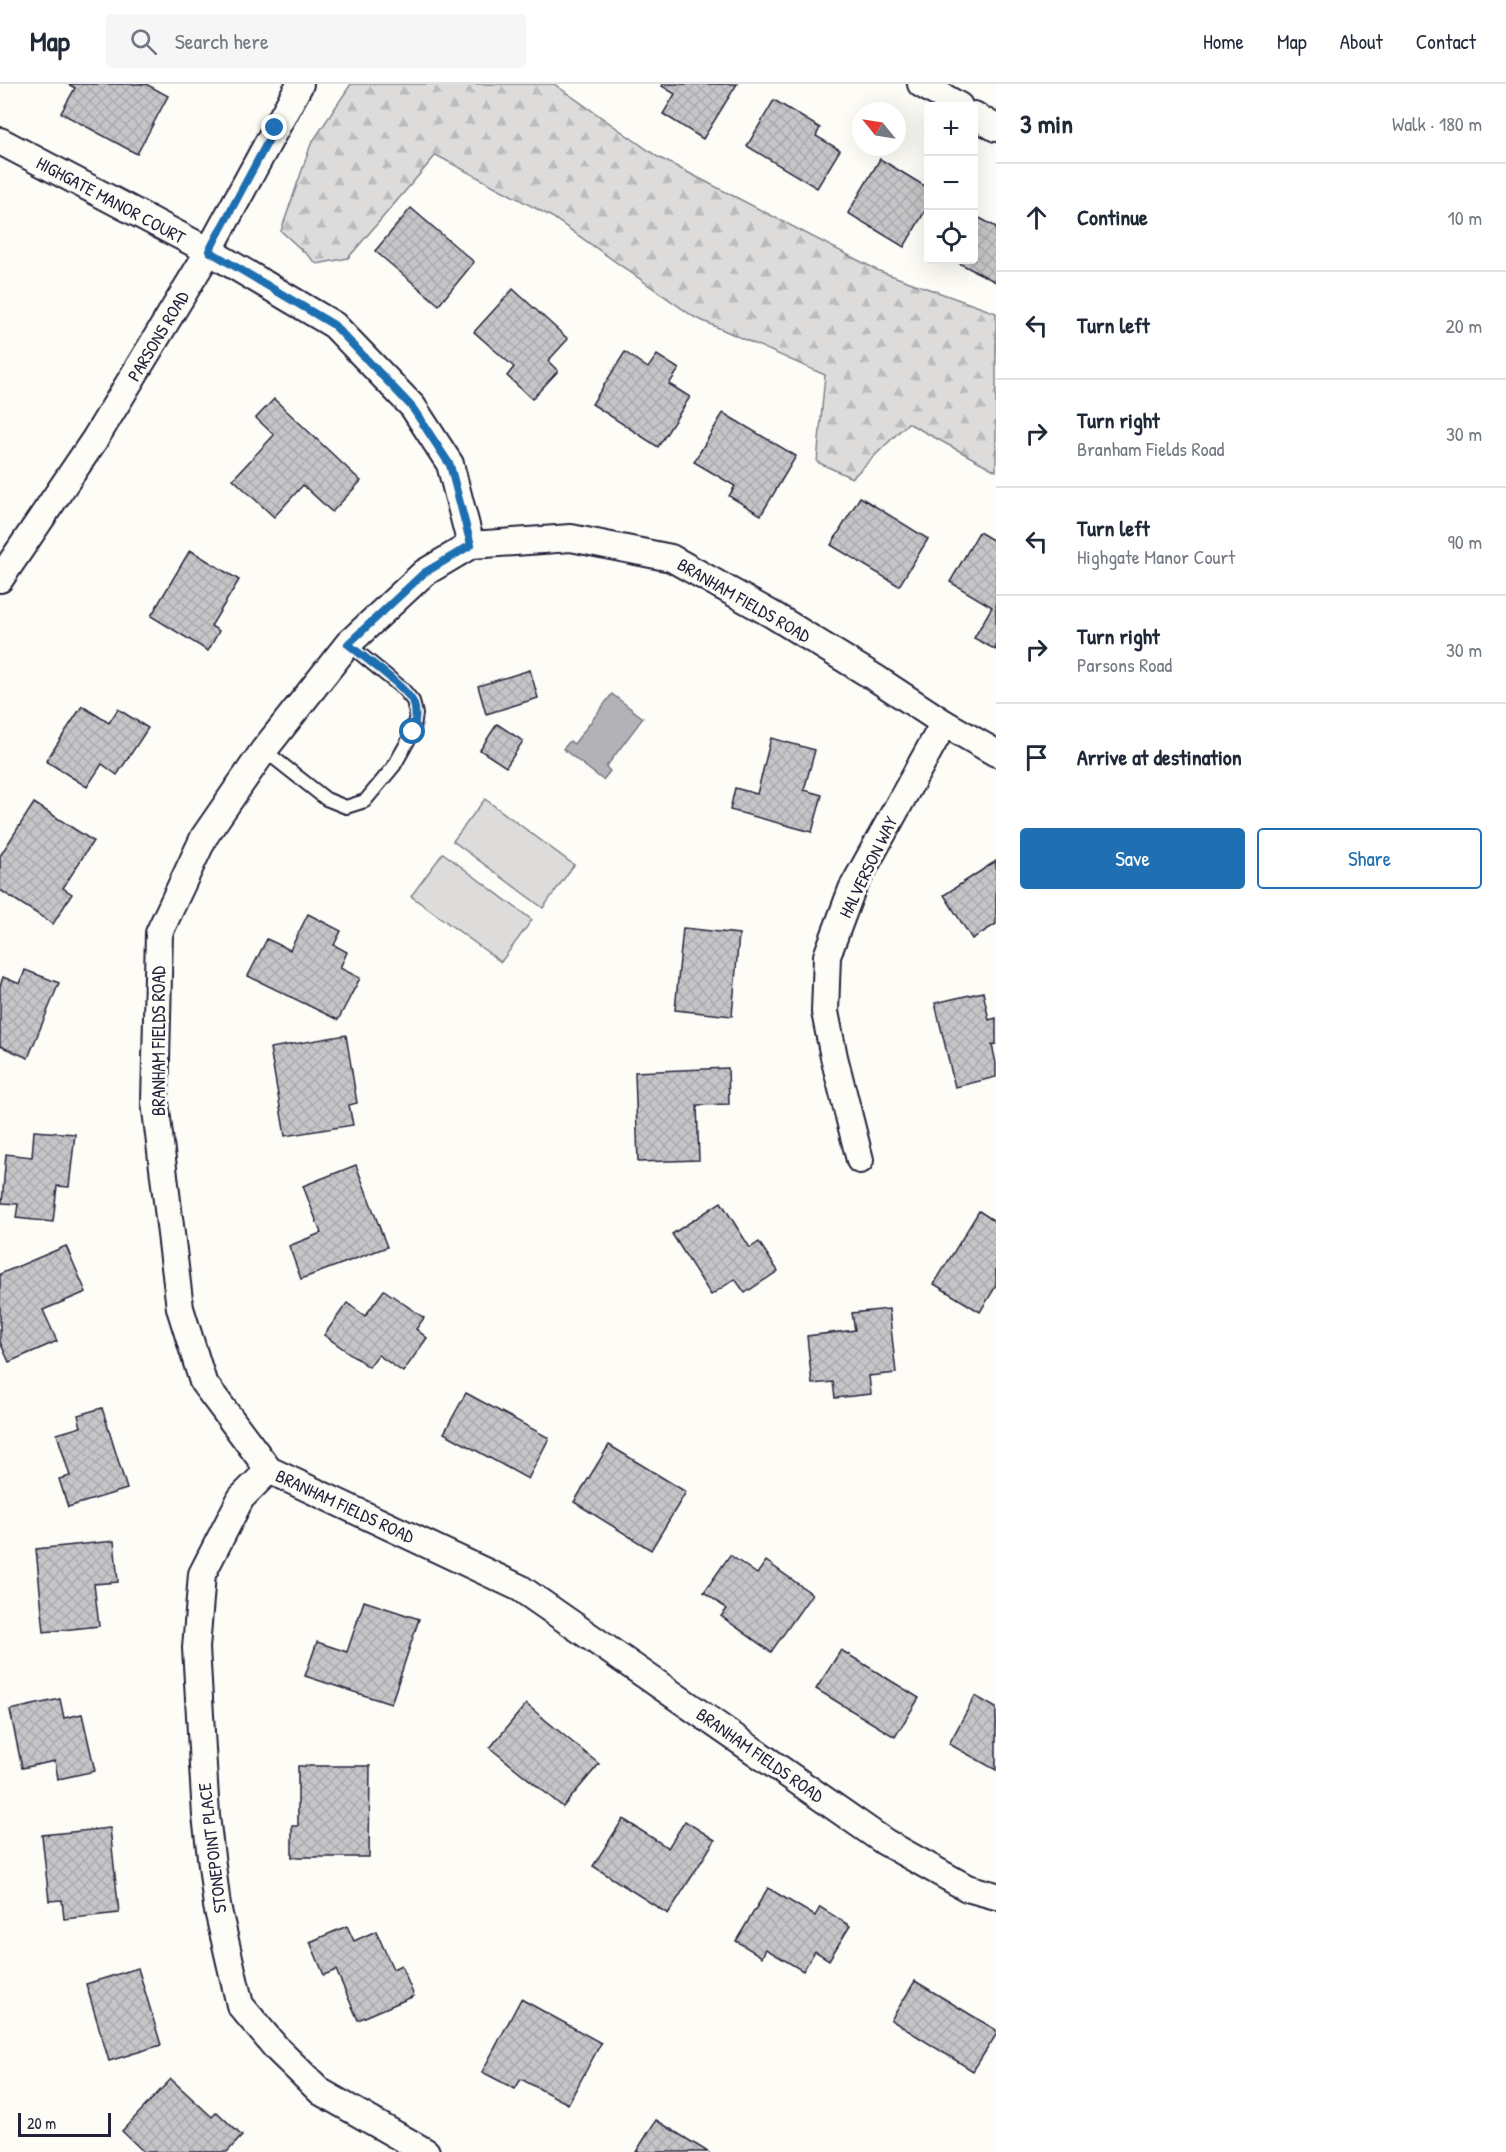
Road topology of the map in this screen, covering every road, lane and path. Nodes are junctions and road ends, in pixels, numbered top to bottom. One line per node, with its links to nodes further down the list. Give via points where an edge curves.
1 (300, 84): 7 (street, PARSONS ROAD)
2 (921, 84): 3 (street)
3 (952, 102)
4 (978, 117): 5 (street)
5 (996, 128)
6 (0, 141): 7 (street, HIGHGATE MANOR COURT)
7 (209, 251): 8 (street, HIGHGATE MANOR COURT, via 334,325 412,407 450,465); 9 (street, PARSONS ROAD, via 95,439)
8 (471, 545): 10 (street, BRANHAM FIELDS ROAD, via 424,573); 11 (street, BRANHAM FIELDS ROAD, via 571,538 672,558 783,621)
9 (0, 579)
10 (348, 644): 12 (street, BRANHAM FIELDS ROAD); 12 (lane, via 413,701 413,732 394,766 365,801 346,807 326,799)
11 (944, 723): 13 (street, BRANHAM FIELDS ROAD); 14 (street, HALVERSON WAY, via 852,889 827,956 825,1011)
12 (264, 750): 15 (street, BRANHAM FIELDS ROAD, via 204,837 159,933 155,1102 180,1308 203,1382)
13 (996, 753)
14 (860, 1160)
15 (269, 1470): 16 (street, BRANHAM FIELDS ROAD, via 520,1588 885,1842 967,1888); 17 (street, STONEPOINT PLACE, via 241,1498 202,1574 196,1648 206,1816 217,1906 240,2005 278,2050 321,2092)
16 (996, 1896)
17 (426, 2152)

